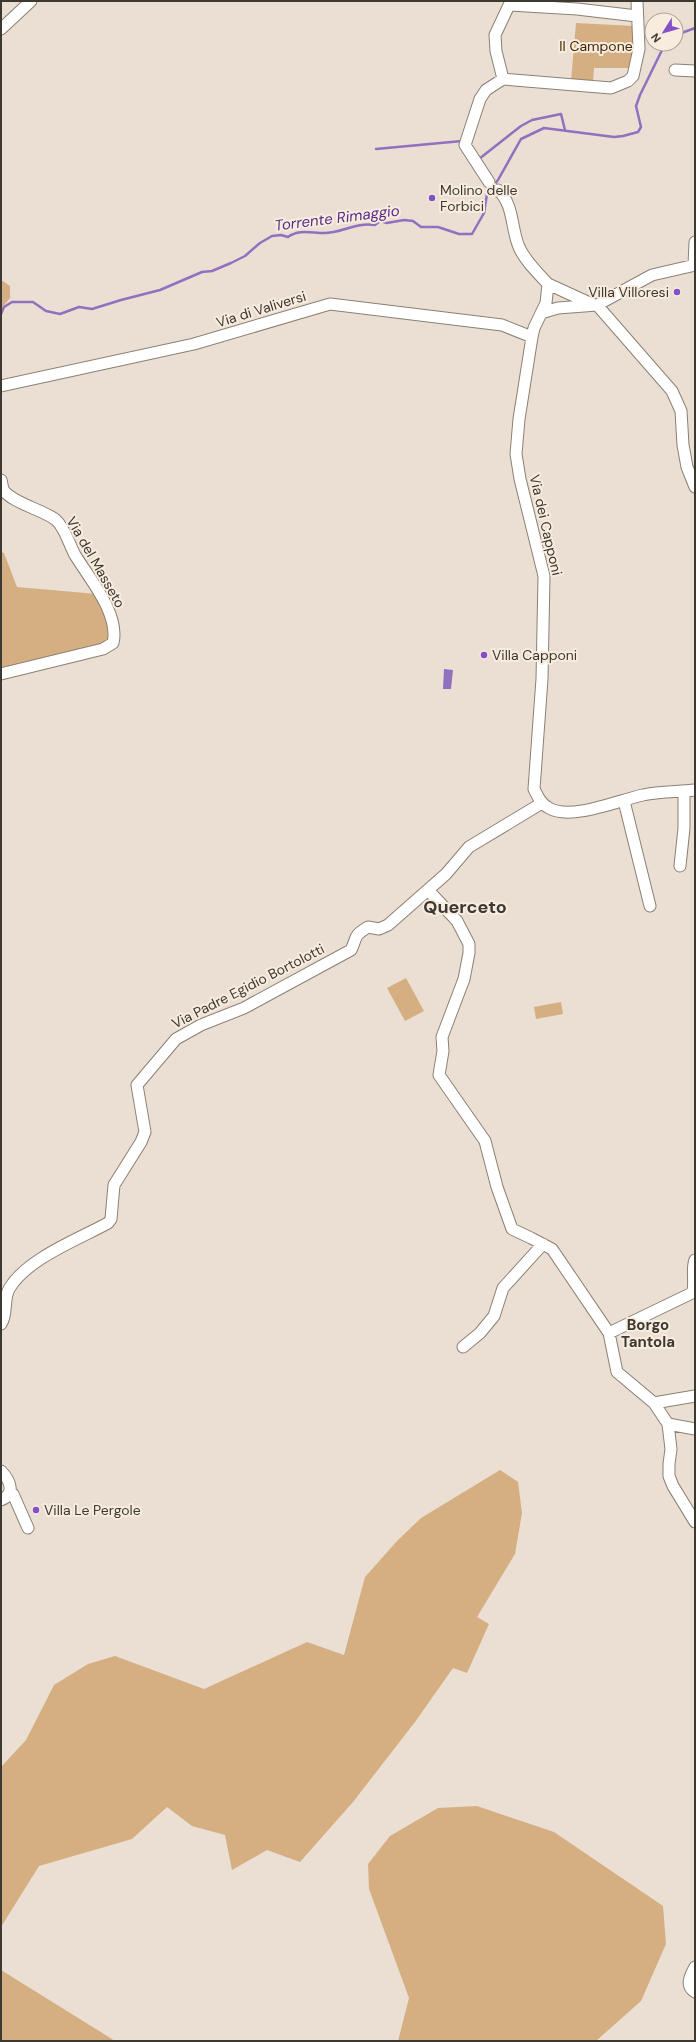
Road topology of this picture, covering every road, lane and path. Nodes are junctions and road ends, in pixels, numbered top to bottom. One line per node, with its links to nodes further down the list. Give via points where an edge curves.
1 (32, 1): 5 (street)
2 (636, 1): 4 (street)
3 (511, 3): 4 (street); 8 (street, via 495,30 494,41)
4 (637, 16): 8 (street, via 639,49 633,76 628,81 611,88)
5 (1, 29)
6 (675, 70): 7 (street)
7 (695, 71)
8 (503, 79): 9 (street, via 486,90 480,99 465,146)
9 (489, 182)
10 (498, 190): 13 (street, via 504,195 509,207 519,248)
11 (695, 242): 12 (street)
12 (694, 265): 14 (street, via 652,275)
13 (548, 284): 14 (street); 15 (street, Via dei Capponi)
14 (596, 305): 15 (street); 19 (street, via 672,391 681,411 682,445)
15 (543, 308): 16 (street, Via dei Capponi)
16 (532, 337): 17 (street, Via di Valiversi, via 502,325 330,304 194,344); 23 (street, Via dei Capponi, via 516,454 544,576 542,679 534,790)
17 (1, 386)
18 (1, 480): 20 (street, Via del Masseto, via 3,489 13,498 60,524 76,556 92,578 115,630 113,643 103,649)
19 (695, 487)
20 (1, 674)
21 (689, 791): 22 (street, via 644,795); 24 (street)
22 (624, 801): 23 (street, via 564,812 550,809); 26 (street)
23 (542, 803): 25 (street, Via Padre Egidio Bortolotti, via 469,847)
24 (680, 866)
25 (429, 891): 27 (street, via 457,921 469,944 470,953 464,979 442,1037 444,1051 439,1075 485,1141 497,1187 512,1229); 30 (street, Via Padre Egidio Bortolotti, via 388,925 379,930 368,927 360,932 354,938 351,950 326,965 244,1008 201,1025 173,1041 137,1085 145,1132 114,1185 111,1219 34,1264 20,1276 8,1292 5,1316)
26 (650, 906)
27 (543, 1244): 31 (street, via 552,1250 566,1268); 32 (street, via 504,1288 494,1316 480,1333)
28 (695, 1260): 29 (street)
29 (695, 1296): 31 (street)
30 (1, 1324)
31 (610, 1333): 34 (street, via 617,1372)
32 (463, 1347)
33 (695, 1396): 34 (street)
34 (654, 1403): 35 (street)
35 (668, 1424): 36 (street); 40 (street, via 671,1449 670,1476 673,1486)
36 (695, 1429)
37 (1, 1471): 38 (street, via 10,1484)
38 (10, 1492): 39 (street); 41 (street)
39 (1, 1500)
40 (695, 1522)
41 (28, 1528)
42 (695, 1967): 43 (street, via 689,1985)
43 (695, 1992)

